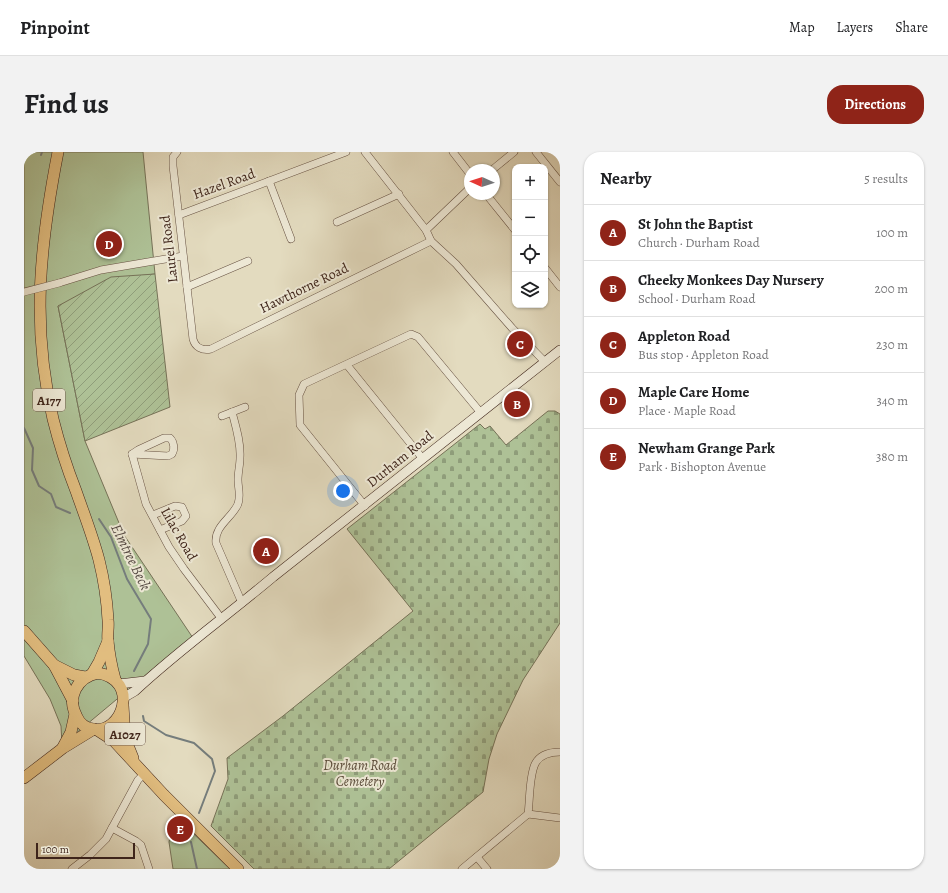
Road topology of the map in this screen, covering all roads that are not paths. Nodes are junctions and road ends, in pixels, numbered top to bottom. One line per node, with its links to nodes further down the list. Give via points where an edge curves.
1 (58, 152): 43 (main road, A177, via 42,254 39,299 44,371 53,420 99,559 109,622)
2 (346, 152): 10 (street, Hazel Road)
3 (365, 152): 12 (street)
4 (453, 152): 9 (street)
5 (514, 152): 8 (street)
6 (536, 152): 11 (street)
7 (175, 155): 15 (street, Laurel Road, via 173,166)
8 (499, 164)
9 (464, 166)
10 (269, 181): 15 (street, Hazel Road); 19 (street)
11 (560, 182)
12 (399, 194): 16 (street); 18 (street)
13 (464, 194): 18 (street)
14 (491, 200): 17 (street)
15 (179, 215): 21 (street, Laurel Road)
16 (337, 222)
17 (512, 226)
18 (426, 230): 20 (street)
19 (291, 238)
20 (431, 241): 27 (street, Hawthorne Road, via 211,349 200,348); 29 (street, via 456,264)
21 (183, 256): 24 (street, Laurel Road); 26 (street, bridge, via 101,270)
22 (248, 261): 24 (street)
23 (548, 272): 25 (street)
24 (187, 287): 27 (street, Laurel Road)
25 (560, 287)
26 (24, 292)
27 (193, 338)
28 (560, 350): 29 (street, Durham Road)
29 (545, 362): 33 (street, Durham Road)
30 (347, 364): 33 (street, via 411,334 418,337); 36 (street); 37 (street, via 304,384 299,395 300,424)
31 (245, 407): 32 (street)
32 (232, 412): 34 (street); 40 (street, via 240,453 240,498 215,538)
33 (481, 413): 36 (street, Durham Road)
34 (222, 416)
35 (132, 454): 35 (street, via 168,456 174,450 172,440 164,438); 38 (street, Lilac Road, via 146,504)
36 (423, 459): 37 (street, Durham Road)
37 (364, 506): 40 (street, Durham Road)
38 (152, 515): 39 (street, Lilac Road); 39 (street, via 175,506 182,508 186,516 182,521)
39 (160, 530): 41 (street, Lilac Road, via 168,547)
40 (242, 604): 41 (street, Durham Road)
41 (221, 618): 46 (street, Durham Road)
42 (24, 631): 44 (main road)
43 (108, 640): 45 (main road, A177, via 100,662); 47 (main road, A177)
44 (54, 665): 45 (main road, via 74,675); 49 (main road)
45 (88, 676): 47 (main road, via 106,674); 49 (main road, via 79,682)
46 (146, 681): 47 (street); 48 (street, Durham Road)
47 (117, 682): 48 (main road, A1027)
48 (123, 700): 51 (main road, A1027, via 116,721 110,726); 54 (main road, A1027, via 125,738)
49 (73, 702): 50 (main road)
50 (75, 714): 51 (main road, A1027, via 85,726); 52 (main road, via 71,732)
51 (96, 730): 52 (main road); 54 (main road, A1027, via 113,741)
52 (63, 748): 56 (main road)
53 (560, 752): 57 (street, via 544,755 536,763)
54 (135, 763): 55 (main road, A1027)
55 (145, 773): 59 (street, via 138,780); 63 (main road, A1027)
56 (24, 778)
57 (528, 814): 58 (street); 60 (street)
58 (560, 818)
59 (112, 828): 61 (street, via 106,839); 62 (street, via 140,845)
60 (477, 857): 64 (street); 65 (street)
61 (77, 868)
62 (149, 869)
63 (238, 869)
64 (462, 869)
65 (487, 869)

